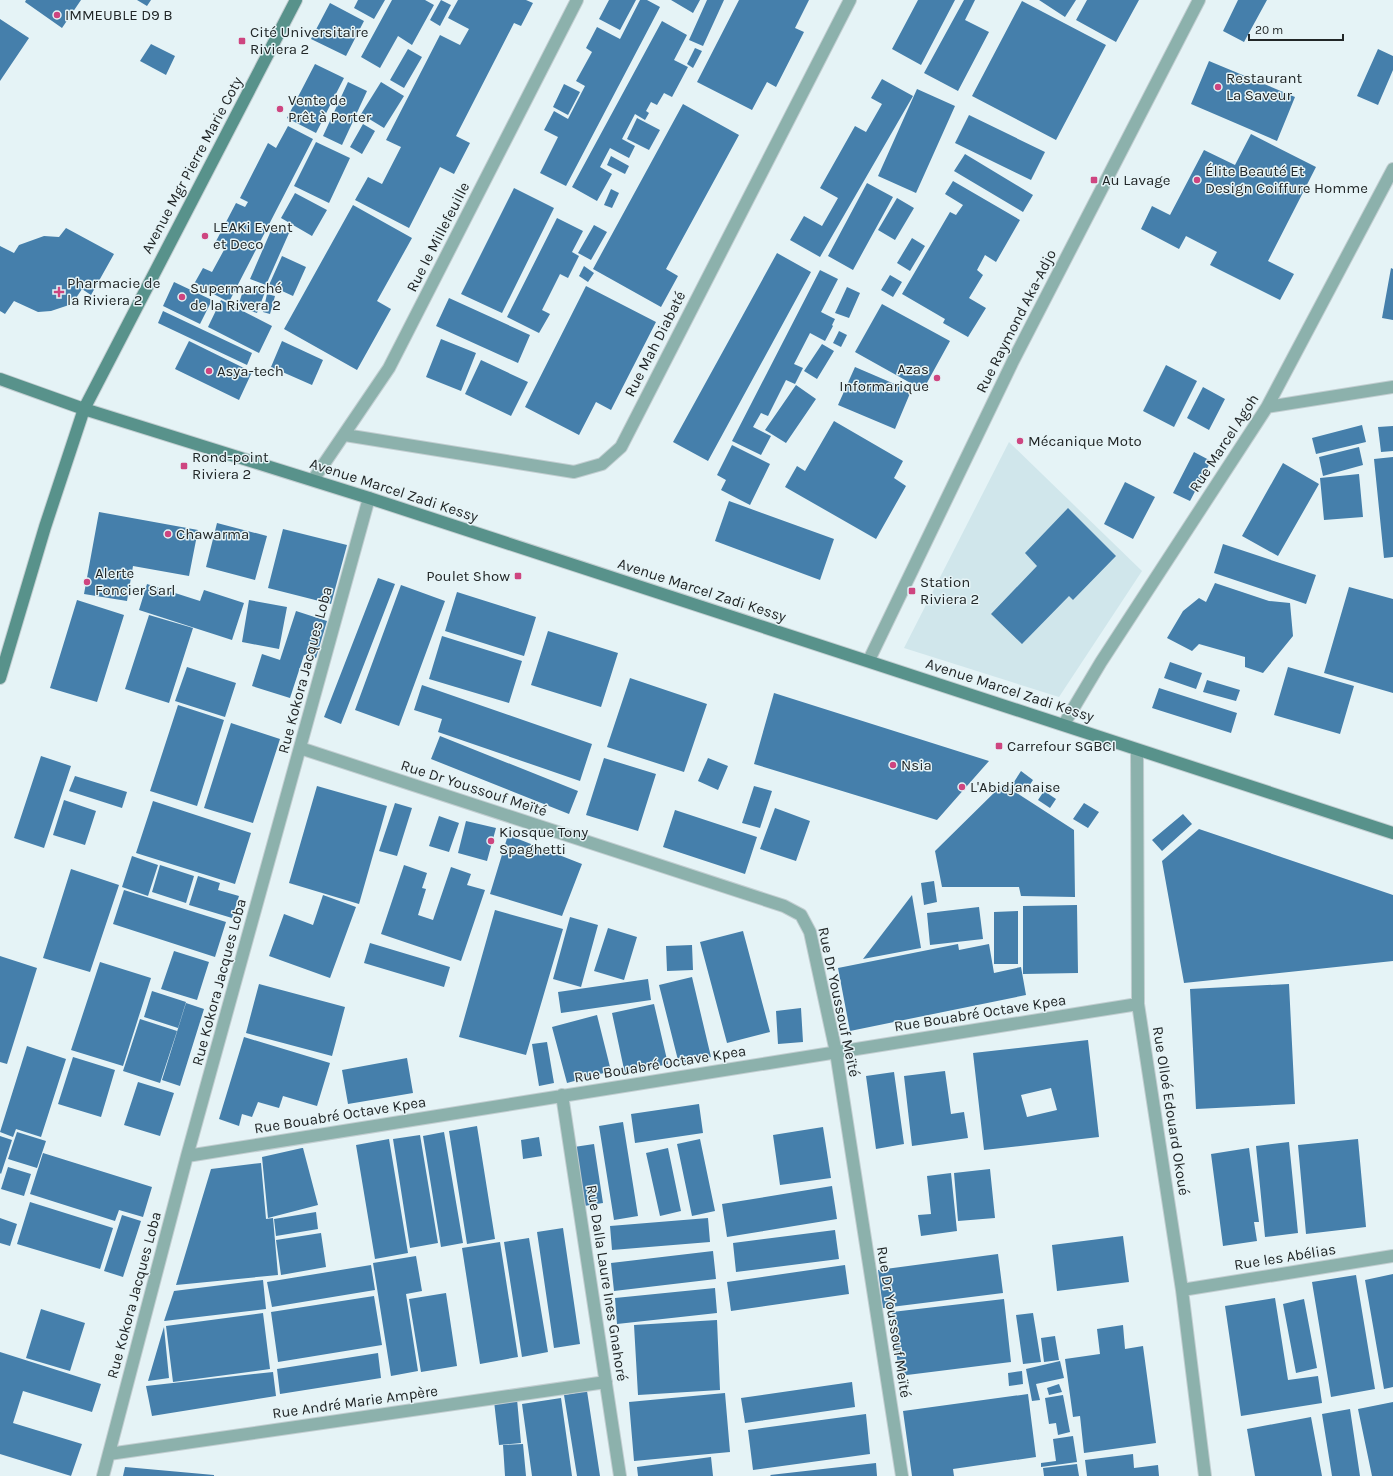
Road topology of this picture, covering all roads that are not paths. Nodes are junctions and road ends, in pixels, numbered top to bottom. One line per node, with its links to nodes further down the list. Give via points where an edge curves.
1 (296, 0): 9 (street, Avenue Mgr Pierre Marie Coty)
2 (577, 0): 10 (street, Rue le Millefeuille, via 389,368)
3 (850, 0): 10 (street, Rue Mah Diabaté, via 621,447 602,464 574,472)
4 (1200, 0): 13 (street, Rue Raymond Aka-Adjo, via 1014,361)
5 (1393, 169): 8 (street, Rue Marcel Agoh)
6 (0, 379): 9 (street, Avenue Marcel Zadi Kessy)
7 (1393, 387): 8 (street)
8 (1267, 407): 15 (street, Rue Marcel Agoh, via 1101,662)
9 (84, 408): 11 (street, Avenue Marcel Zadi Kessy); 14 (street, Avenue Mgr Pierre Marie Coty)
10 (345, 435): 11 (street, Rue le Millefeuille)
11 (313, 480): 12 (street, Avenue Marcel Zadi Kessy)
12 (369, 498): 13 (street, Avenue Marcel Zadi Kessy); 16 (street, Rue Kokora Jacques Loba)
13 (869, 660): 15 (street, Avenue Marcel Zadi Kessy)
14 (0, 678)
15 (1064, 724): 17 (street, Avenue Marcel Zadi Kessy)
16 (300, 748): 20 (street, Rue Dr Youssouf Meïté, via 784,906 801,915 810,932); 22 (street, Rue Kokora Jacques Loba)
17 (1137, 750): 18 (street, Avenue Marcel Zadi Kessy); 19 (street, Rue Olloé Edouard Okoué)
18 (1393, 833)
19 (1138, 1004): 20 (street, Rue Bouabré Octave Kpea); 24 (street, Rue Olloé Edouard Okoué)
20 (836, 1052): 21 (street, Rue Bouabré Octave Kpea); 29 (street, Rue Dr Youssouf Meïté)
21 (562, 1095): 22 (street, Rue Bouabré Octave Kpea); 25 (street, Rue Dalla Laure Ines Gnahoré)
22 (187, 1156): 26 (street, Rue Kokora Jacques Loba)
23 (1393, 1256): 24 (street, Rue les Abélias)
24 (1182, 1290): 30 (street, Rue Olloé Edouard Okoué)
25 (606, 1382): 26 (street, Rue André Marie Ampère); 28 (street, Rue Dalla Laure Ines Gnahoré)
26 (109, 1454): 27 (street, Rue Kokora Jacques Loba)
27 (103, 1476)
28 (620, 1476)
29 (902, 1476)
30 (1205, 1476)

